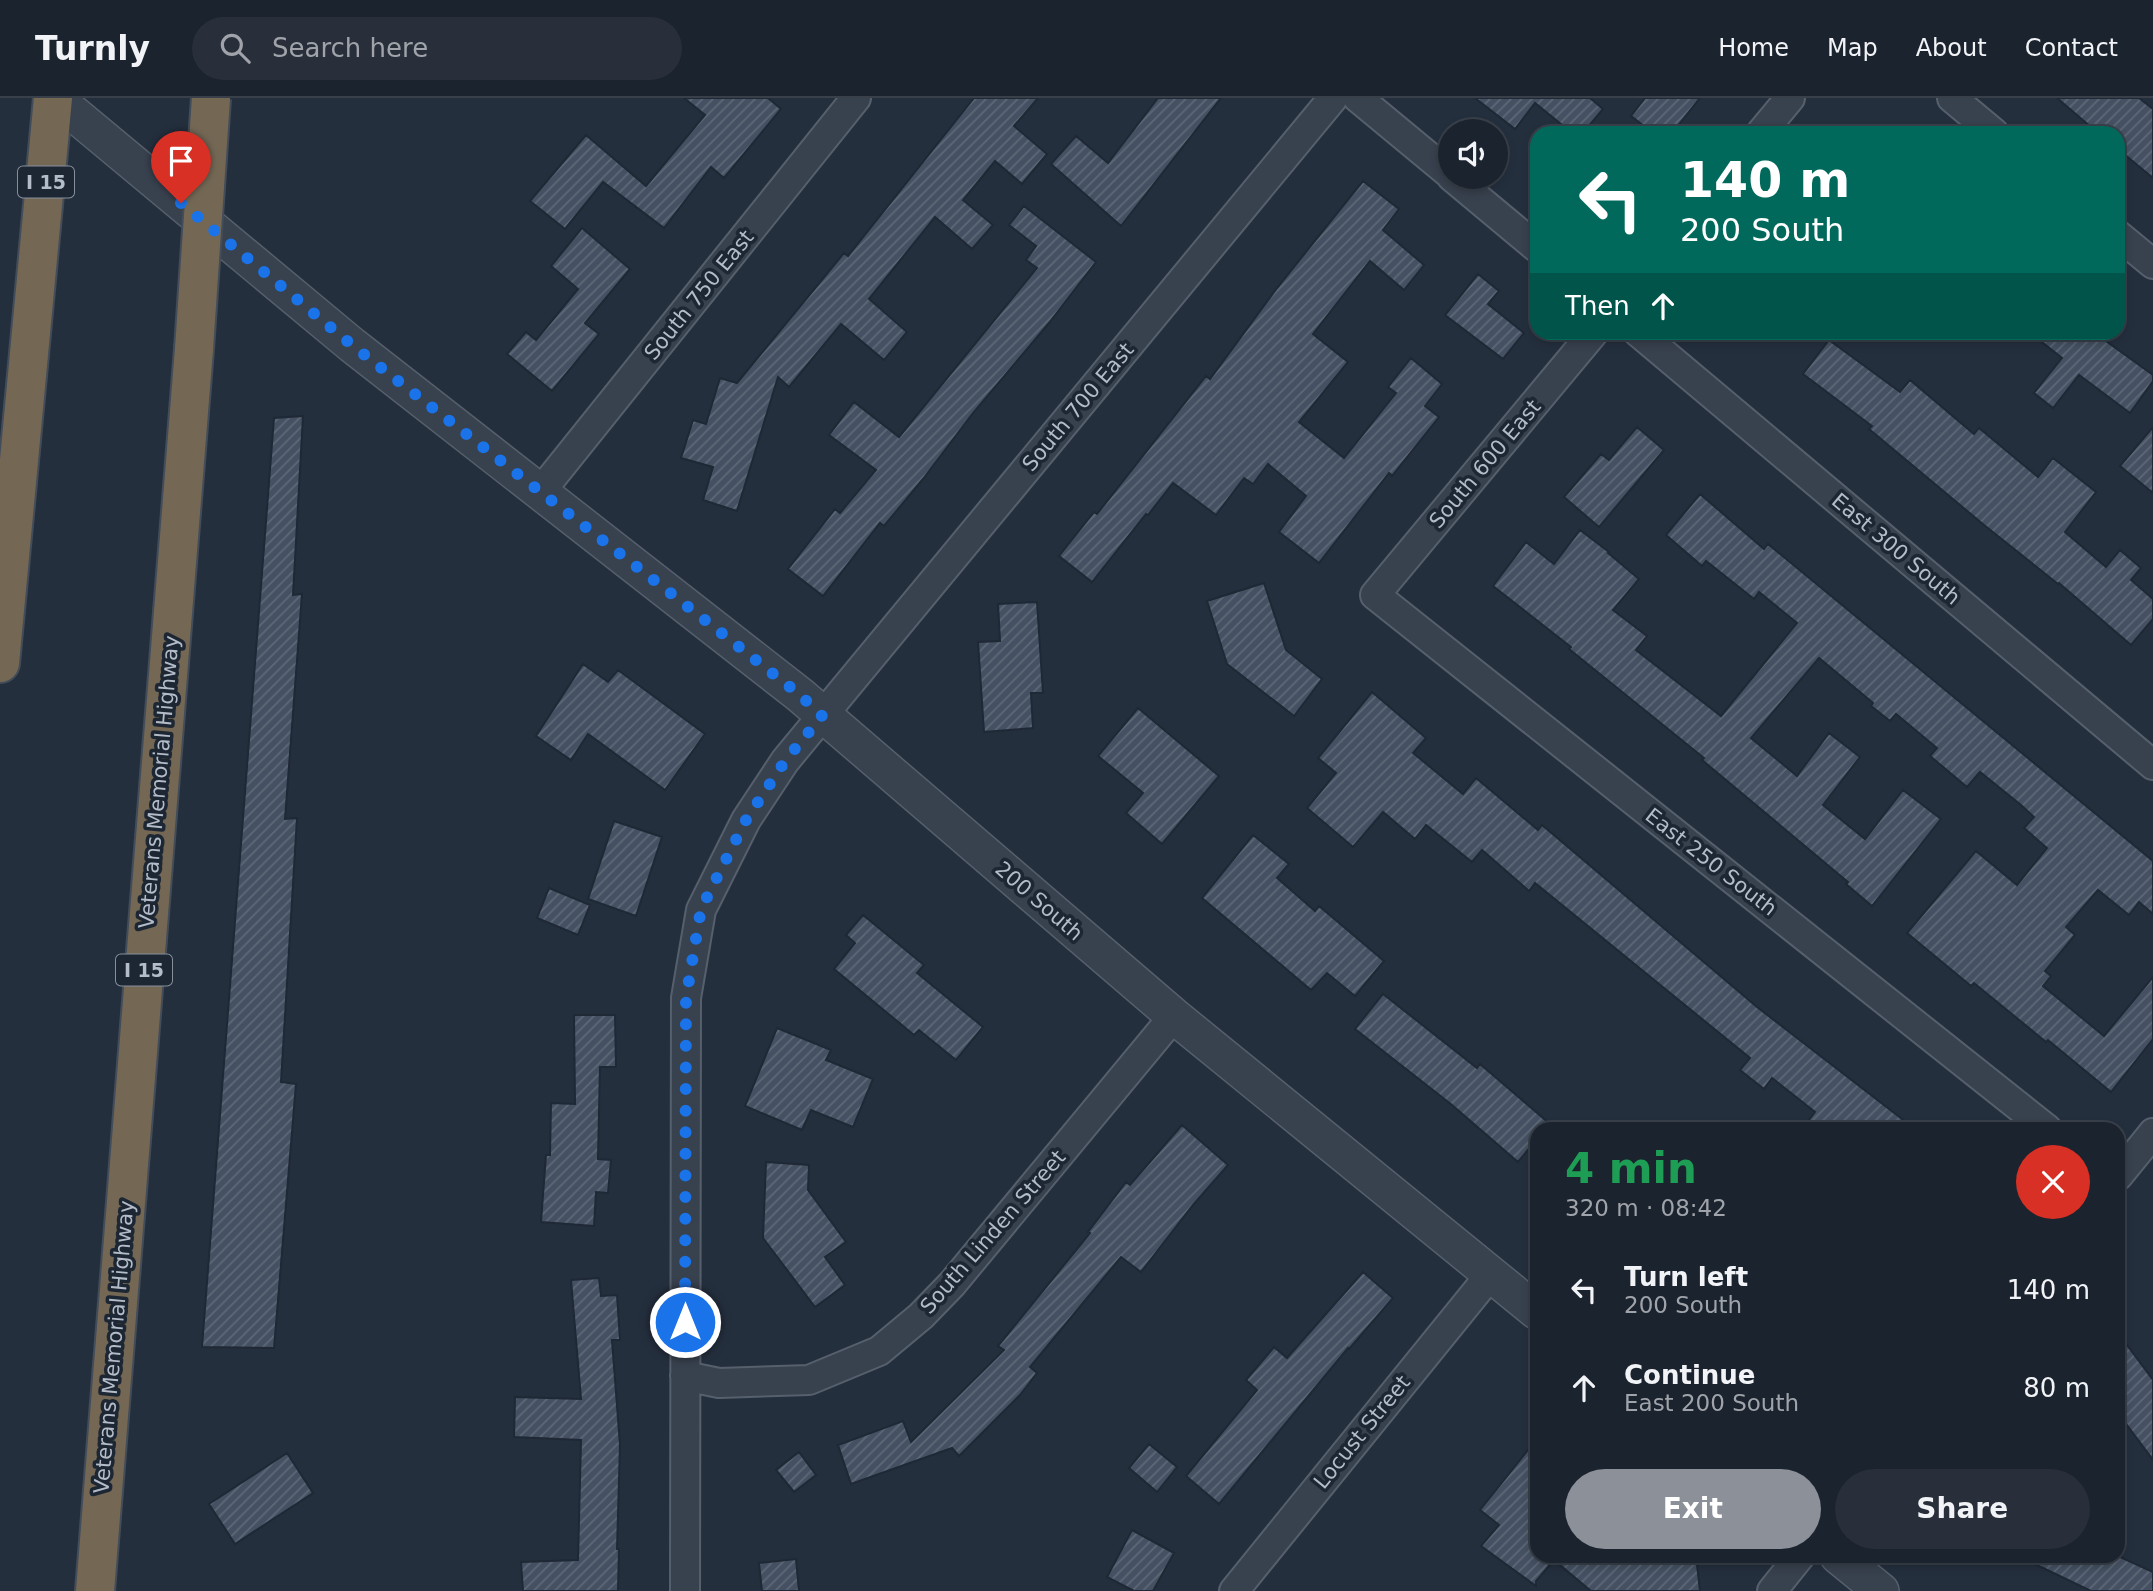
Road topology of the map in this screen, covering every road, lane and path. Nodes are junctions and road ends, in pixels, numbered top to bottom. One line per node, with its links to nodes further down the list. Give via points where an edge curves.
1 (54, 98): 17 (street, 200 South, via 352,345); 19 (highway, I 15)
2 (211, 98): 31 (highway, Veterans Memorial Highway / I 15, bridge)
3 (856, 98): 17 (street, South 750 East)
4 (1333, 98): 20 (street, South 700 East)
5 (1358, 98): 10 (street)
6 (1790, 98): 8 (street)
7 (1952, 98): 9 (street)
8 (1766, 126)
9 (1986, 126)
10 (1438, 164)
11 (1467, 189): 13 (street)
12 (2125, 241): 14 (street)
13 (1530, 242)
14 (2153, 264)
15 (1587, 340): 18 (street, South 600 East)
16 (1648, 340): 21 (street, East 300 South)
17 (541, 491): 20 (street, 200 South)
18 (1375, 595): 23 (street, East 250 South)
19 (0, 663)
20 (822, 716): 22 (street, 200 South); 28 (street, South 700 East, via 746,820 701,909 686,998)
21 (2153, 765)
22 (1174, 1016): 26 (street, 200 South); 28 (street, South Linden Street, via 952,1284 879,1351 809,1380 719,1383)
23 (2038, 1122)
24 (2153, 1133): 25 (street)
25 (2125, 1167)
26 (1491, 1274): 27 (street, 200 South); 33 (street, Locust Street)
27 (1530, 1306)
28 (685, 1376): 32 (street, South 700 East)
29 (1794, 1563): 34 (street)
30 (1847, 1563): 35 (street)
31 (95, 1591)
32 (685, 1591)
33 (1234, 1591)
34 (1772, 1591)
35 (1881, 1591)

